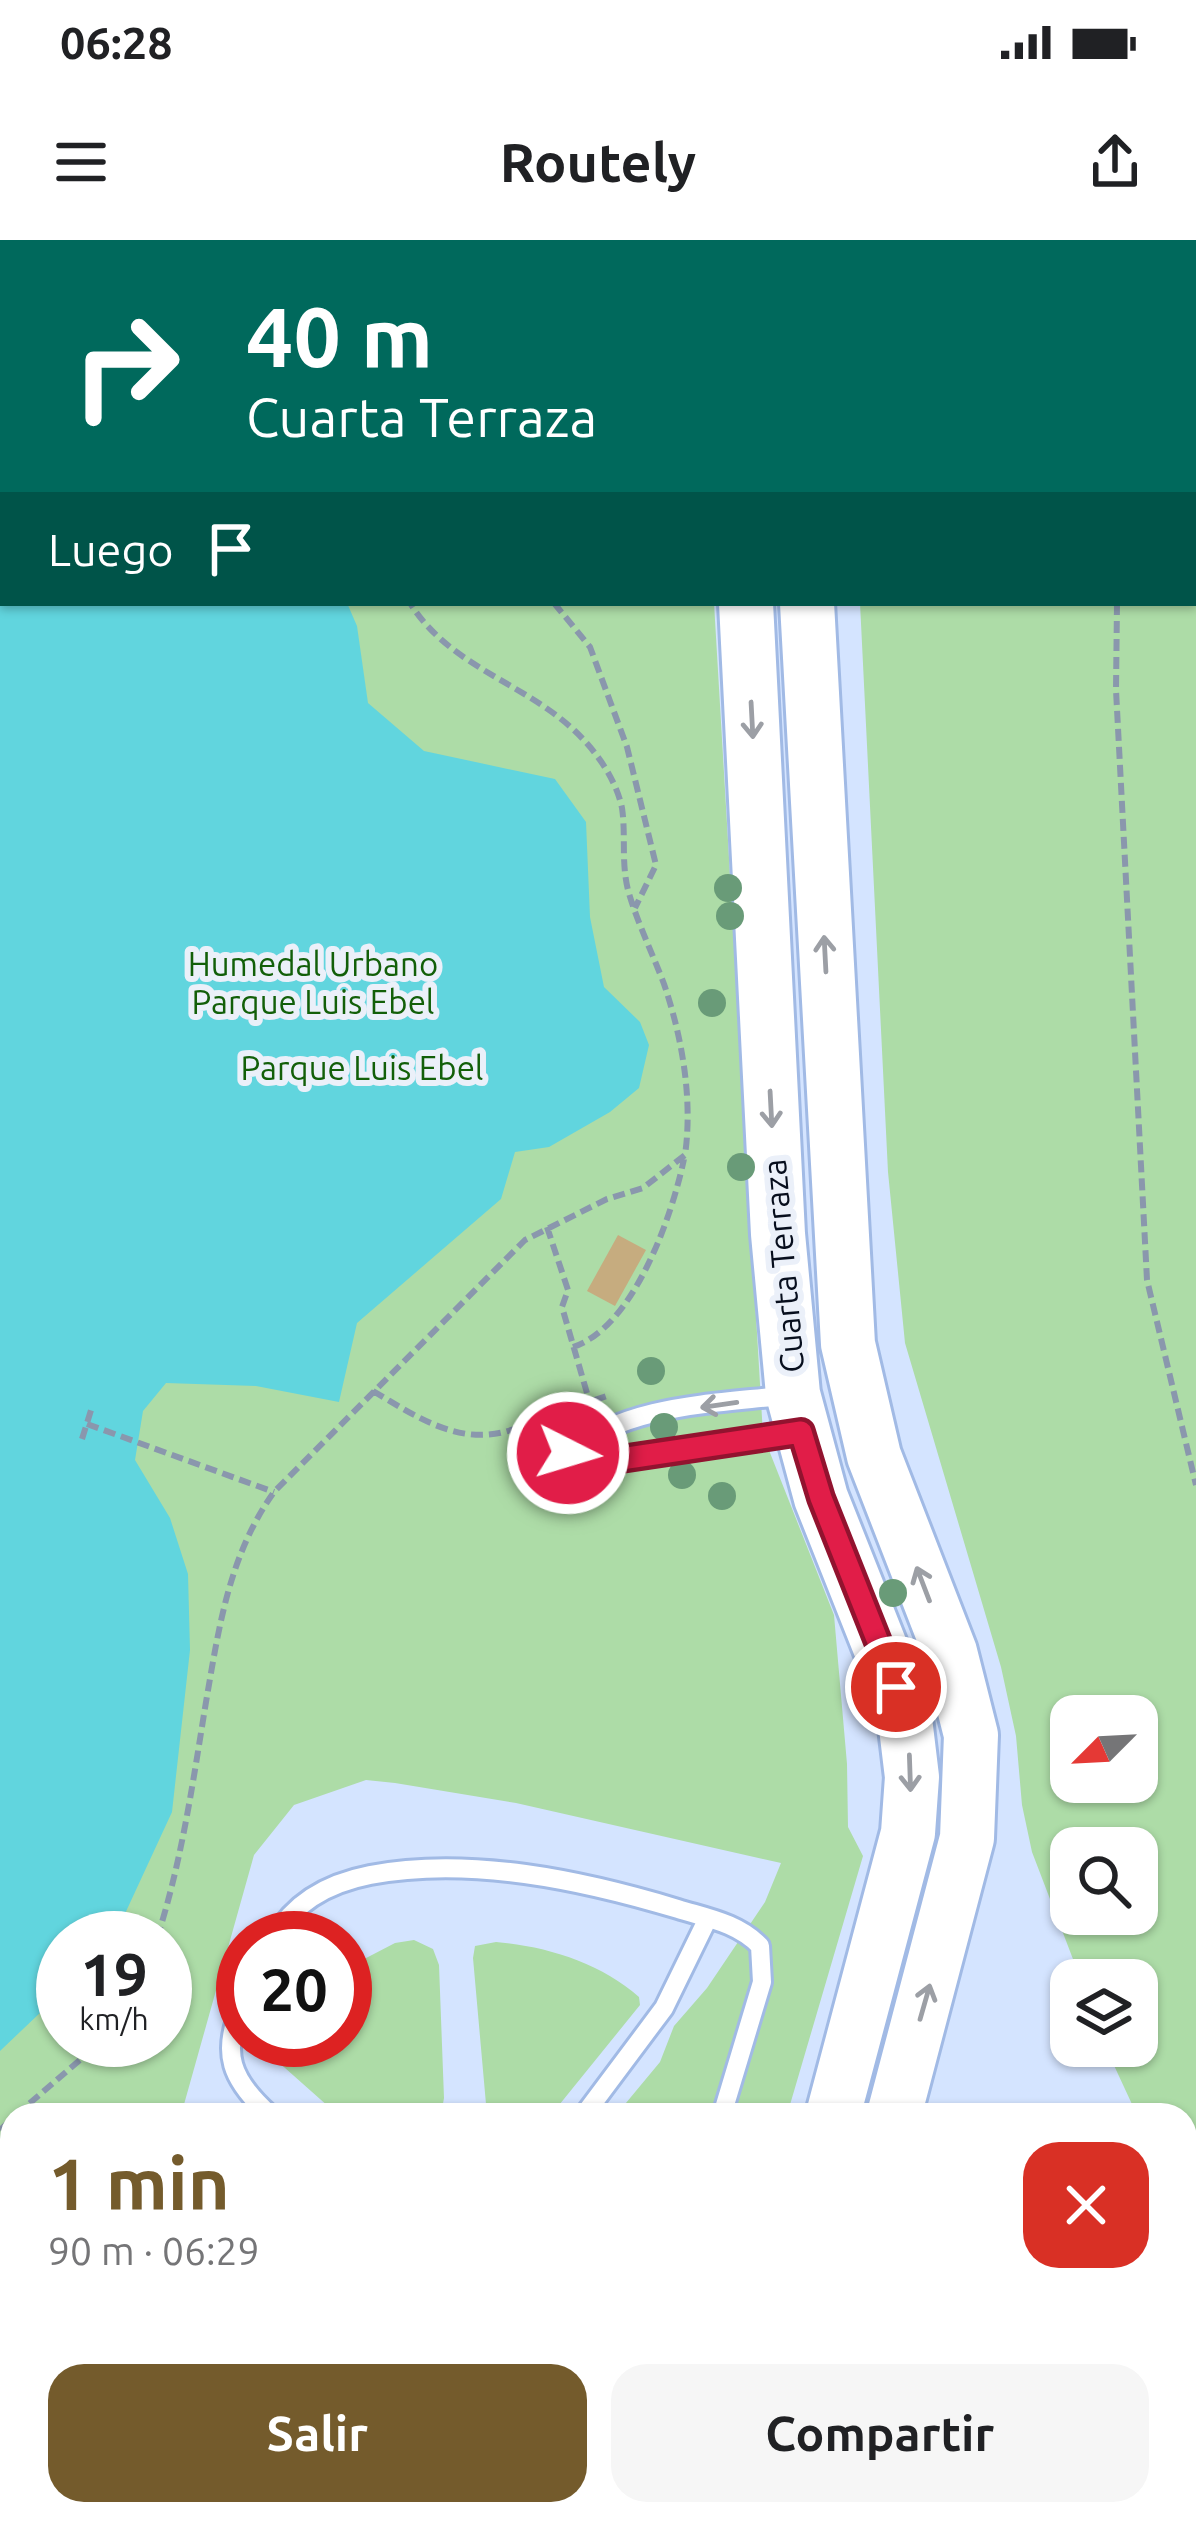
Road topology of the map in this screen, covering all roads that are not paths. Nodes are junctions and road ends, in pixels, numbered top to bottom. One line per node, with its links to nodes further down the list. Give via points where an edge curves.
1 (746, 606): 3 (street, Cuarta Terraza, one-way to 3, via 778,1234)
2 (808, 606): 13 (street, Cuarta Terraza, one-way to 2, via 967,1838 970,1735 950,1652 874,1456 848,1344)
3 (797, 1413): 5 (lane, via 656,1454); 5 (lane, one-way to 5, via 645,1415); 12 (street, Cuarta Terraza, one-way to 12, via 821,1498 896,1687 912,1777 902,1861)
4 (535, 1421): 5 (lane)
5 (568, 1453)
6 (294, 1911): 7 (lane, via 365,1876 467,1870 554,1880)
7 (708, 1918): 10 (lane, via 664,2008); 11 (lane, via 747,1933 763,1962)
8 (232, 2067): 9 (lane)
9 (258, 2103)
10 (593, 2103)
11 (726, 2103)
12 (835, 2103)
13 (896, 2103)

